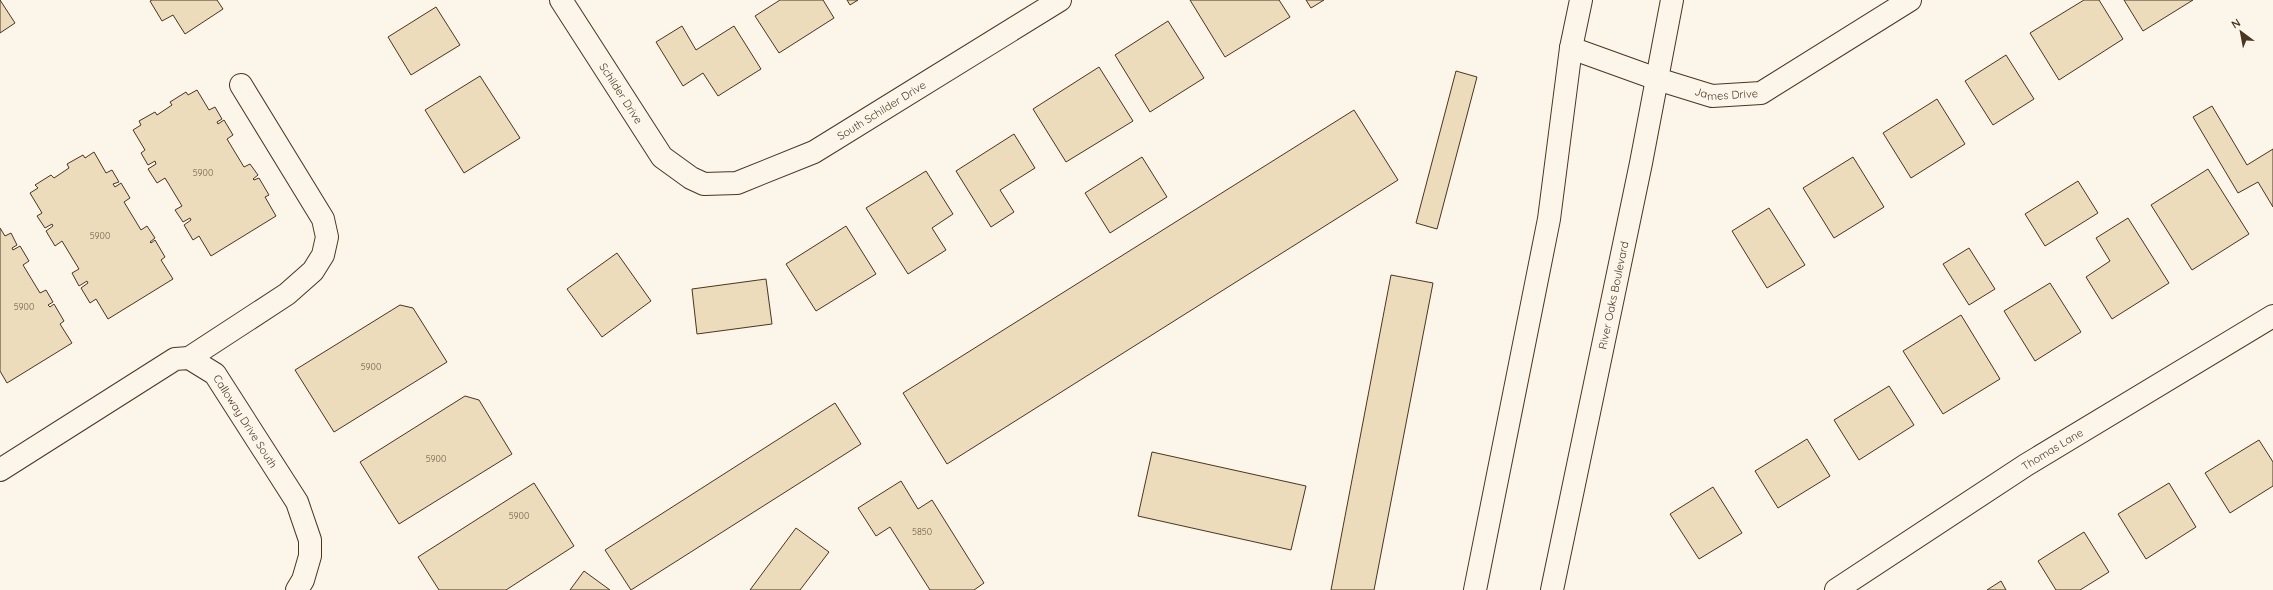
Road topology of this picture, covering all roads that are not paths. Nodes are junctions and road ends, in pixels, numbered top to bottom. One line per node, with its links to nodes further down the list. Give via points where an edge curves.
1 (561, 0): 9 (street, Schilder Drive, via 662,157)
2 (1060, 0): 9 (street, South Schilder Drive, via 814,152 737,183 704,184)
3 (1581, 0): 6 (street)
4 (1672, 0): 7 (street, River Oaks Boulevard)
5 (1910, 0): 7 (street, James Drive, via 1761,93 1712,96)
6 (1571, 48): 7 (street, James Drive); 14 (street, via 1549,219)
7 (1657, 80): 15 (street, River Oaks Boulevard)
8 (241, 85): 11 (street, via 323,220 327,237 323,255 313,271 287,294)
9 (691, 178)
10 (2273, 316): 16 (street, Thomas Lane, via 2026,464)
11 (189, 358): 12 (street, via 175,359); 13 (street, Calloway Drive South, via 215,374 297,502 310,540 310,556 303,580)
12 (0, 470)
13 (297, 590)
14 (1475, 590)
15 (1552, 590)
16 (1836, 590)

